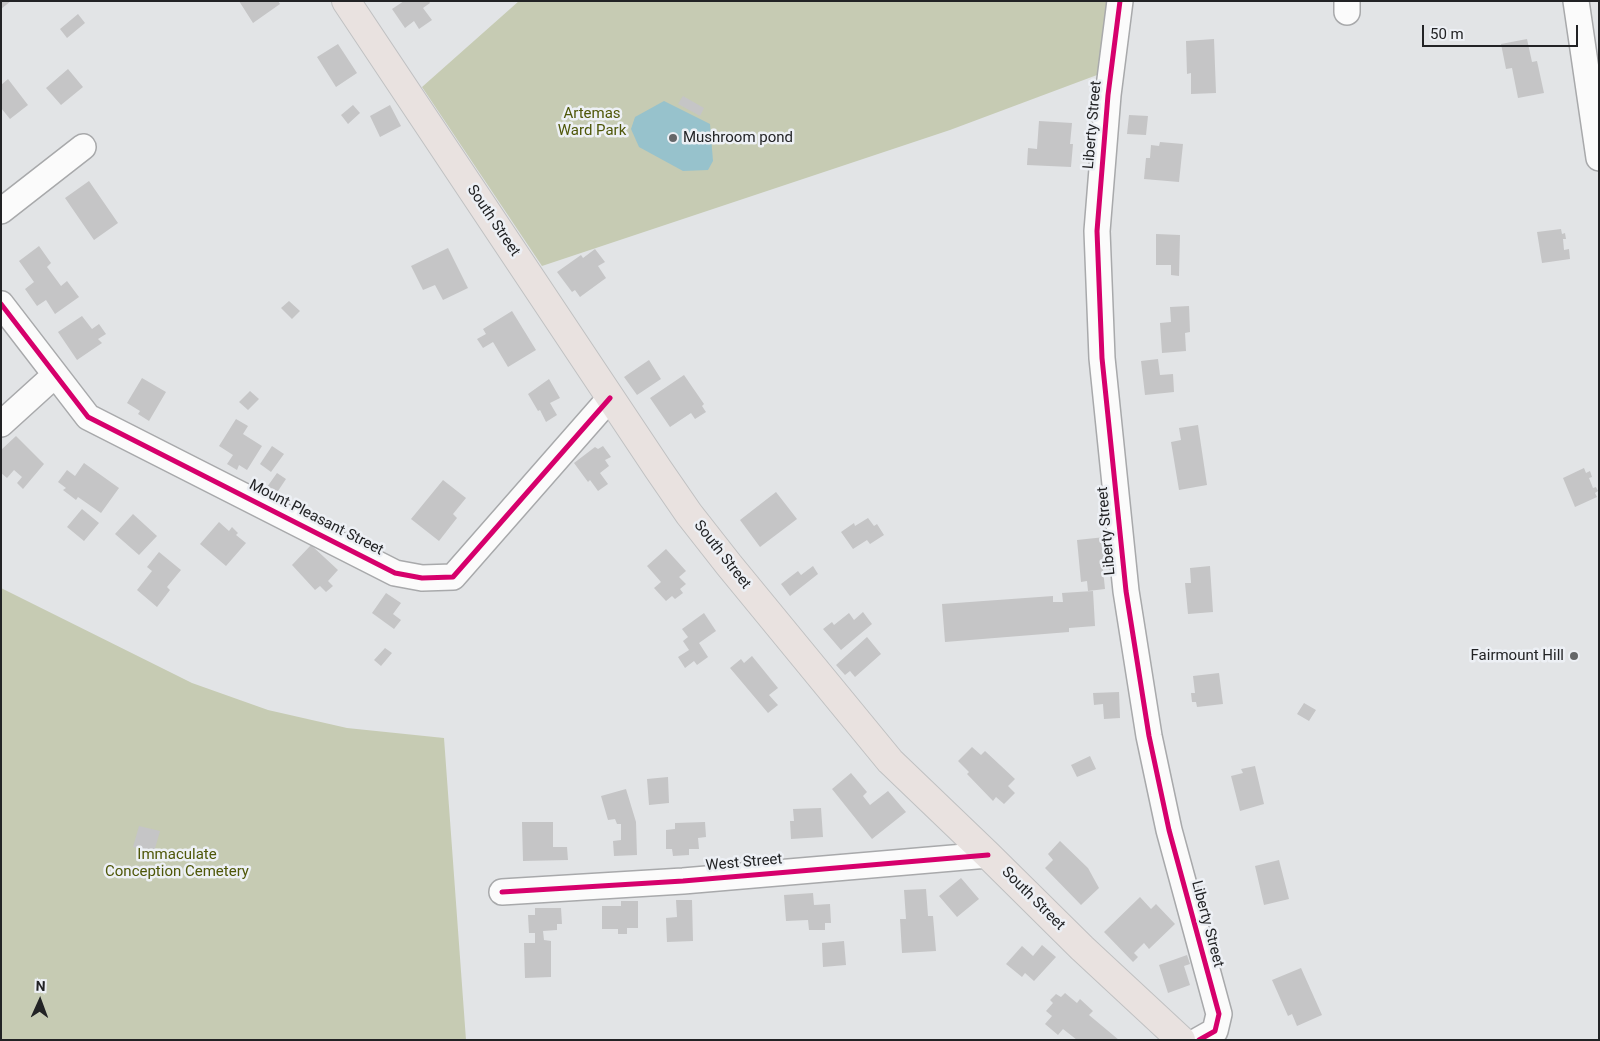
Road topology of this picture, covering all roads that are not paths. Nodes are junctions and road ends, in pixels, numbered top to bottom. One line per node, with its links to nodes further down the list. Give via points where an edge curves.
1 (346, 1): 9 (main road, South Street)
2 (1120, 1): 14 (street, Liberty Street, via 1108,94 1097,231 1102,358 1126,591 1149,736 1169,830 1219,1014 1215,1031)
3 (1576, 1): 5 (street)
4 (83, 147): 6 (street)
5 (1599, 158)
6 (1, 211)
7 (1, 304): 8 (street, Mount Pleasant Street)
8 (55, 375): 9 (street, Mount Pleasant Street, via 88,417 396,573 422,578 453,577); 10 (street)
9 (610, 398): 11 (main road, South Street, via 689,514 863,730 908,780)
10 (1, 424)
11 (988, 855): 12 (street, West Street); 13 (main road, South Street)
12 (502, 892)
13 (1181, 1040)
14 (1199, 1040)

